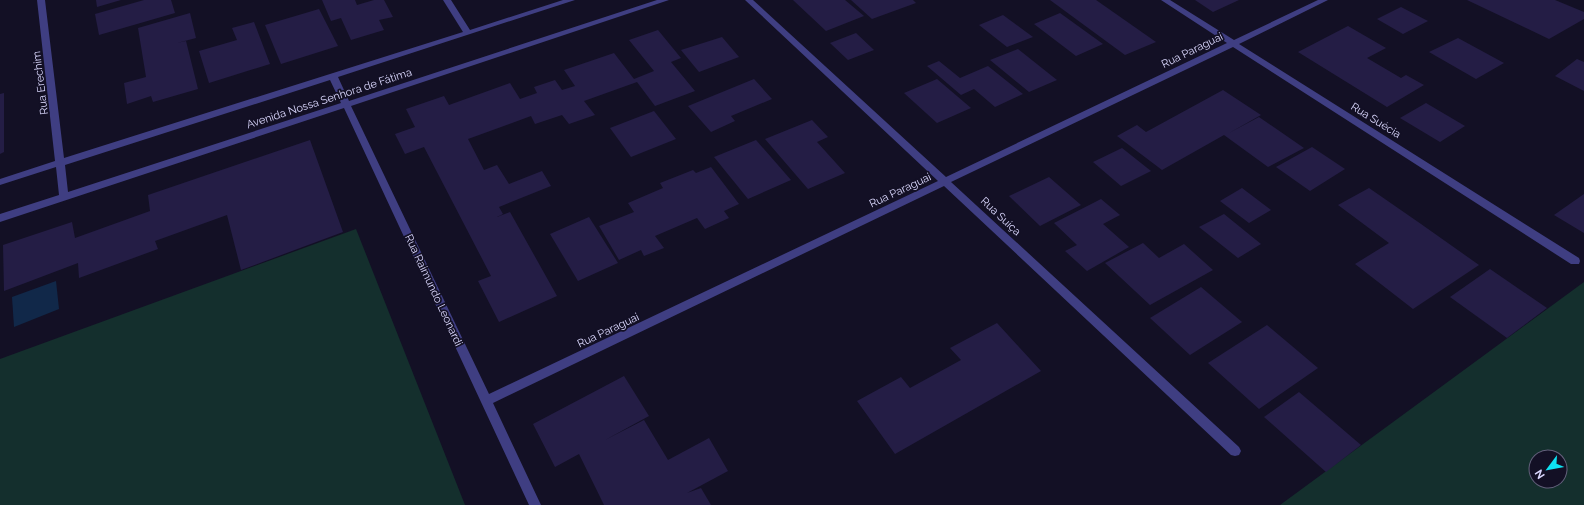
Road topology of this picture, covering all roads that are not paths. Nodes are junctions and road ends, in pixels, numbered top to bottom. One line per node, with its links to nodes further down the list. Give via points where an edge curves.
1 (41, 0): 12 (street, Rua Erechim)
2 (447, 0): 8 (street)
3 (571, 0): 8 (street, Avenida Nossa Senhora de Fátima)
4 (665, 0): 11 (street, Avenida Nossa Senhora de Fátima)
5 (750, 0): 13 (street, Rua Suiça)
6 (1165, 0): 9 (street, Rua Suécia)
7 (1324, 0): 9 (street, Rua Paraguai)
8 (468, 33): 10 (street, Avenida Nossa Senhora de Fátima)
9 (1233, 44): 13 (street, Rua Paraguai); 17 (street, Rua Suécia)
10 (333, 76): 11 (street, Rua Raimundo Leonardi); 12 (street, Avenida Nossa Senhora de Fátima)
11 (348, 104): 15 (street, Avenida Nossa Senhora de Fátima); 18 (street, Rua Raimundo Leonardi)
12 (60, 163): 14 (street, Avenida Nossa Senhora de Fátima); 15 (street, Rua Erechim)
13 (946, 181): 18 (street, Rua Paraguai); 19 (street, Rua Suiça)
14 (0, 182)
15 (64, 198): 16 (street, Avenida Nossa Senhora de Fátima)
16 (0, 218)
17 (1575, 261)
18 (486, 401): 20 (street, Rua Raimundo Leonardi)
19 (1235, 451)
20 (536, 505)

